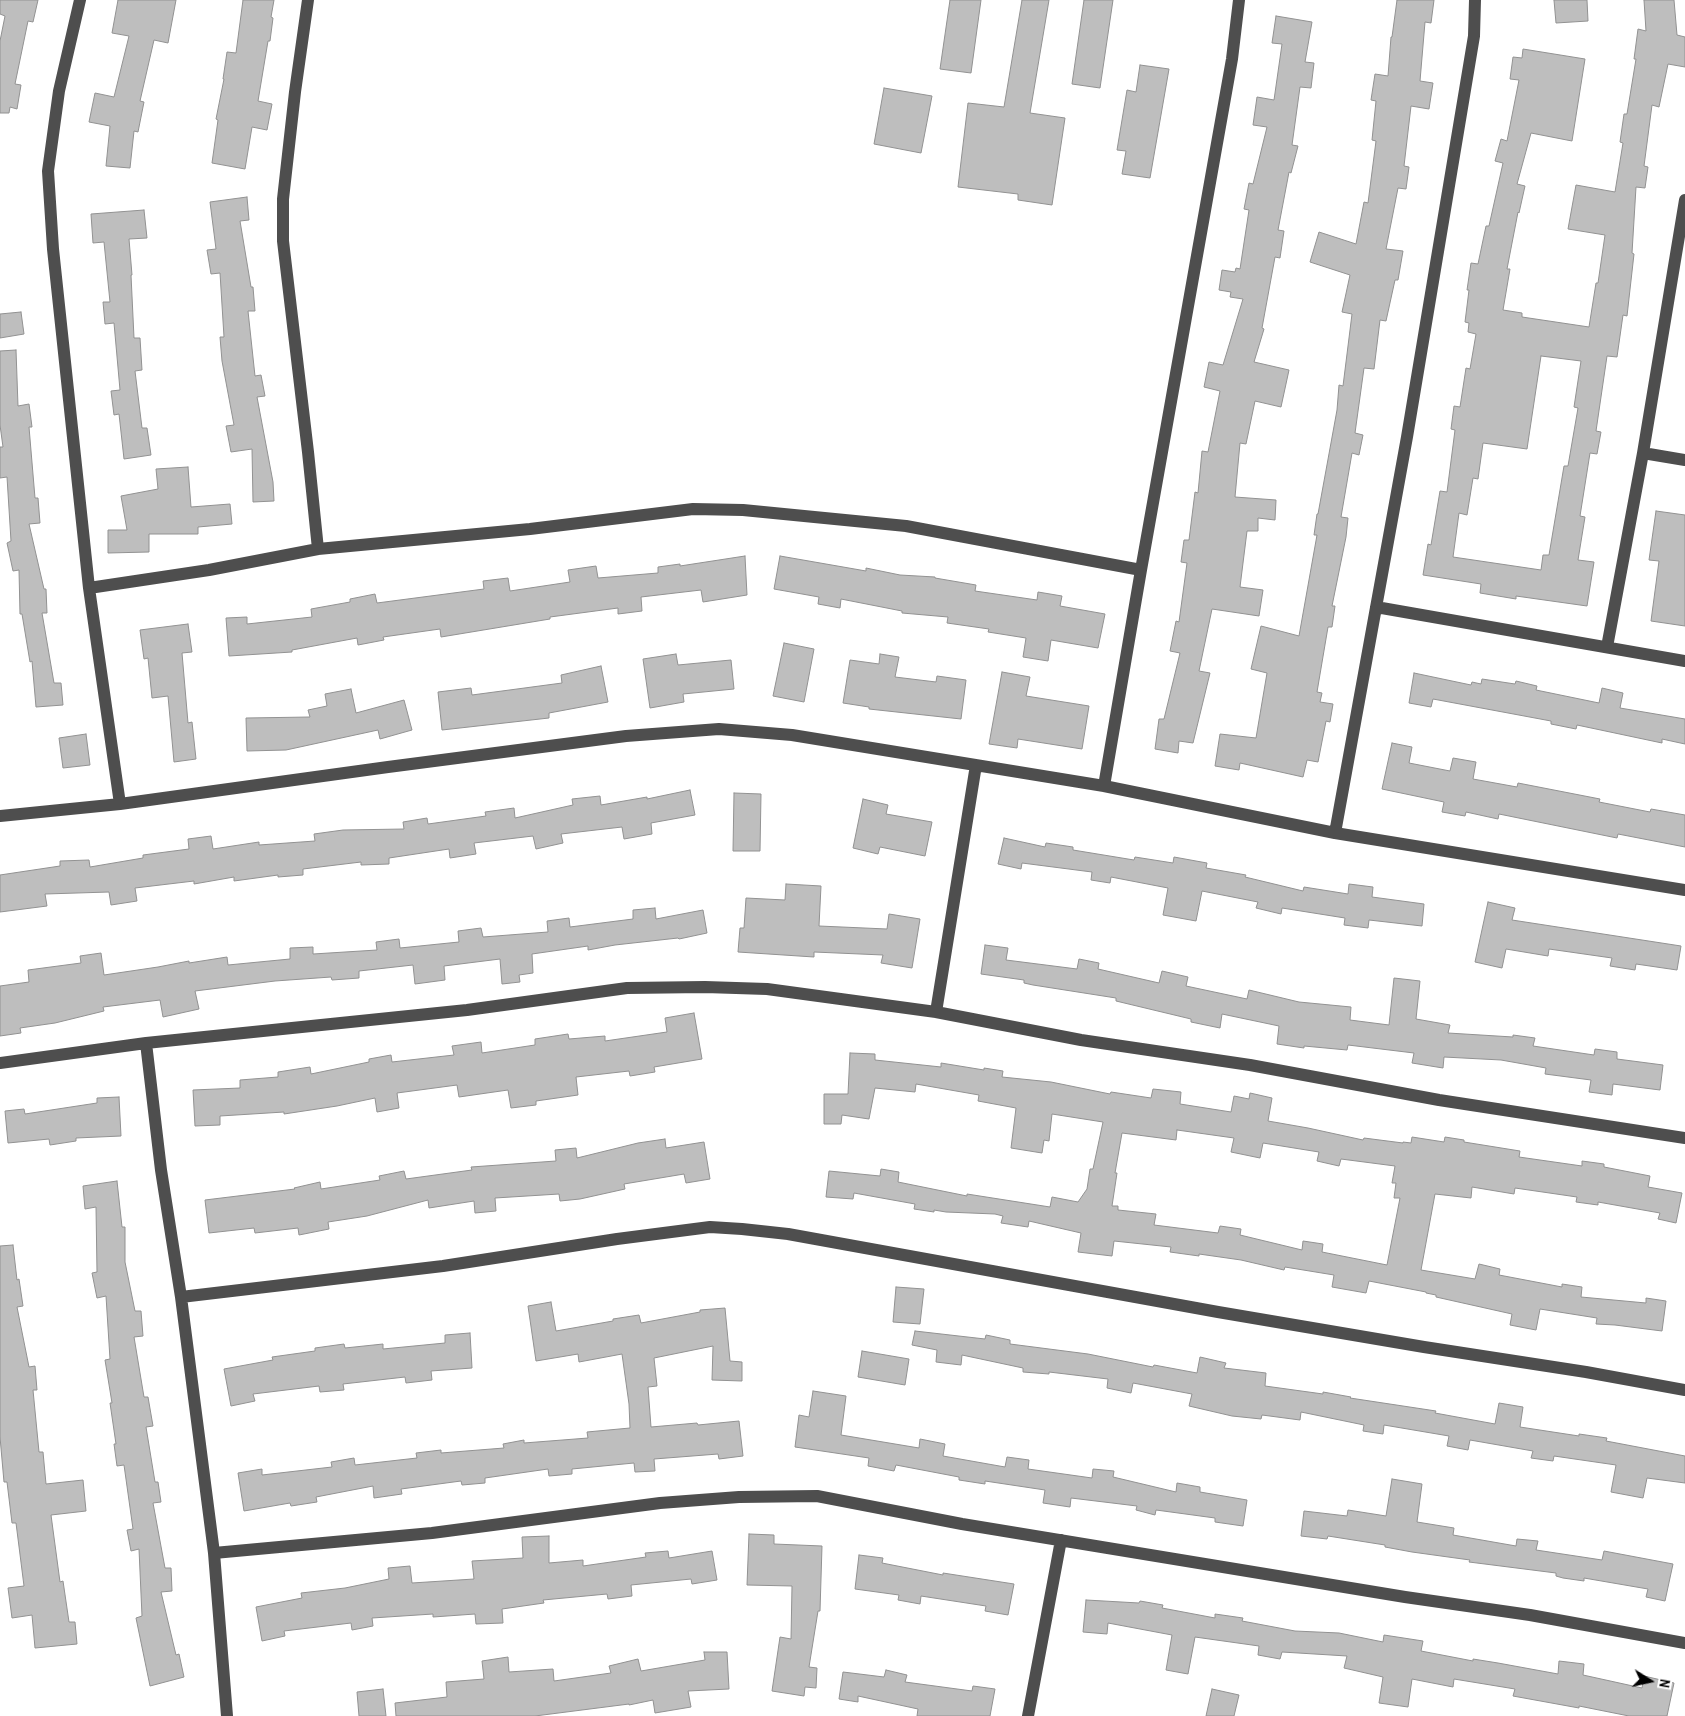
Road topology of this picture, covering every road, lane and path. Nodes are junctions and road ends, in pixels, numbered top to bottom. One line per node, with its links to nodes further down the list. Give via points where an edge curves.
1 (80, 0): 10 (street, via 60,91 48,171 53,249)
2 (308, 0): 8 (street, via 283,199 283,241)
3 (1239, 0): 9 (street, via 1232,59)
4 (1475, 0): 11 (street, via 1474,36)
5 (1685, 200): 6 (street)
6 (1643, 453): 7 (street); 12 (street)
7 (1685, 460)
8 (318, 549): 9 (street, via 530,529 693,509 743,510 906,526); 10 (street)
9 (1141, 570): 15 (street)
10 (89, 588): 16 (street)
11 (1376, 607): 12 (street); 18 (street)
12 (1607, 647): 13 (street)
13 (1685, 661)
14 (976, 765): 15 (street); 16 (street, via 792,735 720,729 626,736); 20 (street)
15 (1104, 786): 18 (street)
16 (120, 804): 17 (street)
17 (0, 816)
18 (1335, 833): 19 (street)
19 (1685, 890)
20 (936, 1012): 21 (street, via 767,989 627,988 467,1010); 23 (street, via 1081,1040)
21 (146, 1043): 22 (street); 24 (street)
22 (0, 1063)
23 (1685, 1138)
24 (181, 1297): 25 (street, via 443,1266 710,1227 788,1234 1218,1312); 27 (street)
25 (1685, 1390)
26 (1061, 1540): 27 (street, via 817,1496 739,1497 660,1503 432,1533); 28 (street); 30 (street)
27 (214, 1552): 29 (street)
28 (1685, 1643)
29 (227, 1716)
30 (1028, 1716)

